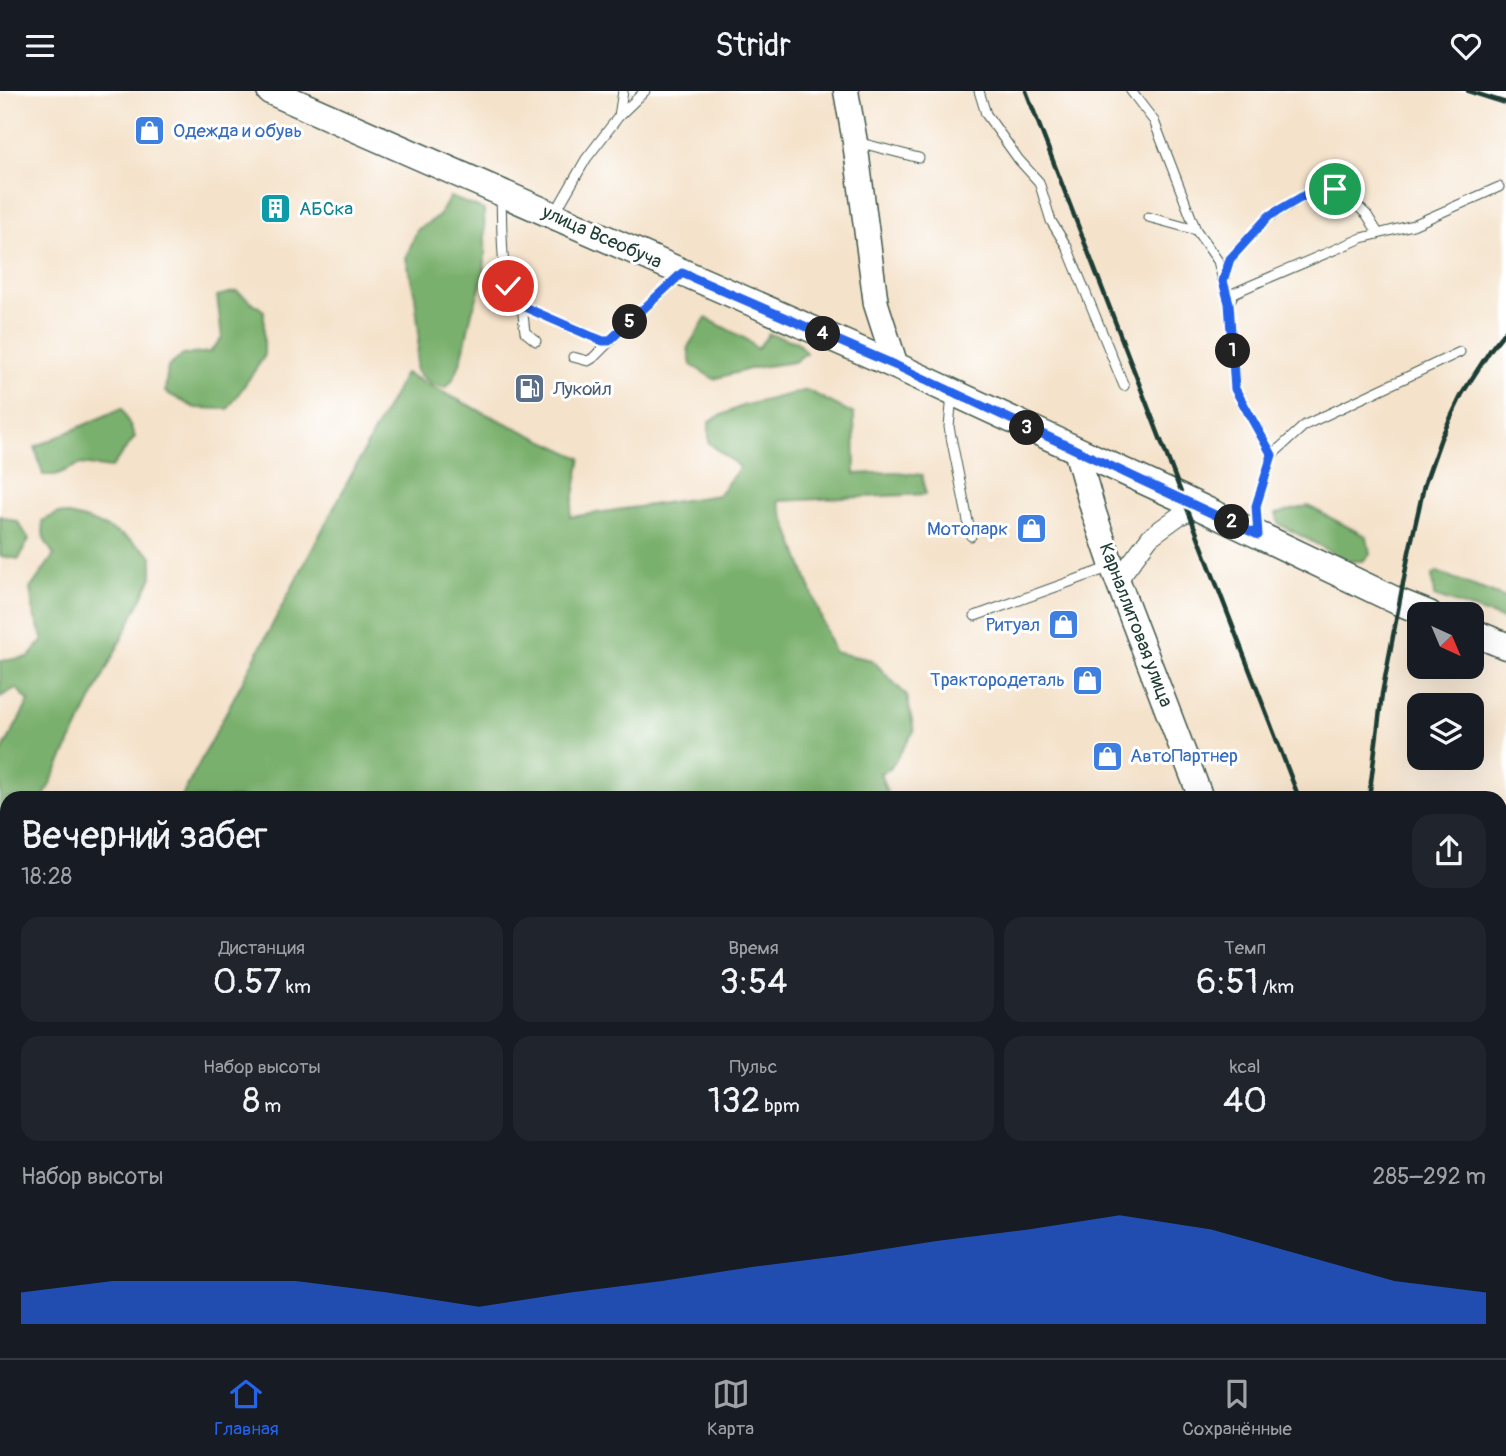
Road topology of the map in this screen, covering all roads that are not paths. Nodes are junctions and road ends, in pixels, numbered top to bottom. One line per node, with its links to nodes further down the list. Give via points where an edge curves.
1 (270, 91): 11 (main road, улица Всеобуча)
2 (623, 91): 7 (lane)
3 (645, 91): 7 (lane)
4 (846, 91): 8 (street)
5 (979, 91): 25 (lane, via 986,114 1039,182 1051,221 1067,247)
6 (1132, 91): 14 (lane, via 1154,121)
7 (619, 116): 12 (lane, via 586,159)
8 (855, 142): 9 (lane); 24 (street, via 876,304)
9 (919, 158)
10 (1499, 187): 15 (lane, via 1413,225)
11 (501, 192): 12 (main road, улица Всеобуча); 19 (lane, via 506,276)
12 (553, 215): 16 (main road, улица Всеобуча)
13 (1148, 217): 14 (lane)
14 (1196, 230): 17 (lane, via 1218,261)
15 (1378, 233): 17 (lane, via 1349,198 1335,189 1314,190 1269,216 1230,259); 18 (lane, via 1234,293)
16 (682, 273): 20 (lane); 24 (main road, улица Всеобуча)
17 (1223, 281): 18 (lane)
18 (1229, 303): 28 (lane, via 1235,389)
19 (522, 306): 20 (lane, via 603,341); 21 (lane, via 525,332)
20 (611, 340): 23 (lane, via 588,361)
21 (536, 341)
22 (1460, 352): 28 (lane, via 1306,425)
23 (573, 357)
24 (897, 366): 26 (main road, улица Всеобуча)
25 (1124, 386)
26 (952, 393): 27 (main road, улица Всеобуча); 30 (lane, via 949,426)
27 (1076, 450): 29 (main road, улица Всеобуча); 32 (street, Карналлитовая улица)
28 (1272, 455): 31 (lane, via 1256,506)
29 (1200, 507): 31 (main road, улица Всеобуча); 32 (street, via 1150,537)
30 (971, 535)
31 (1258, 535): 33 (main road, улица Всеобуча)
32 (1115, 573): 34 (lane); 37 (street, Карналлитовая улица)
33 (1407, 605)
34 (975, 616)
35 (1484, 637): 36 (main road)
36 (1506, 646)
37 (1198, 791)

